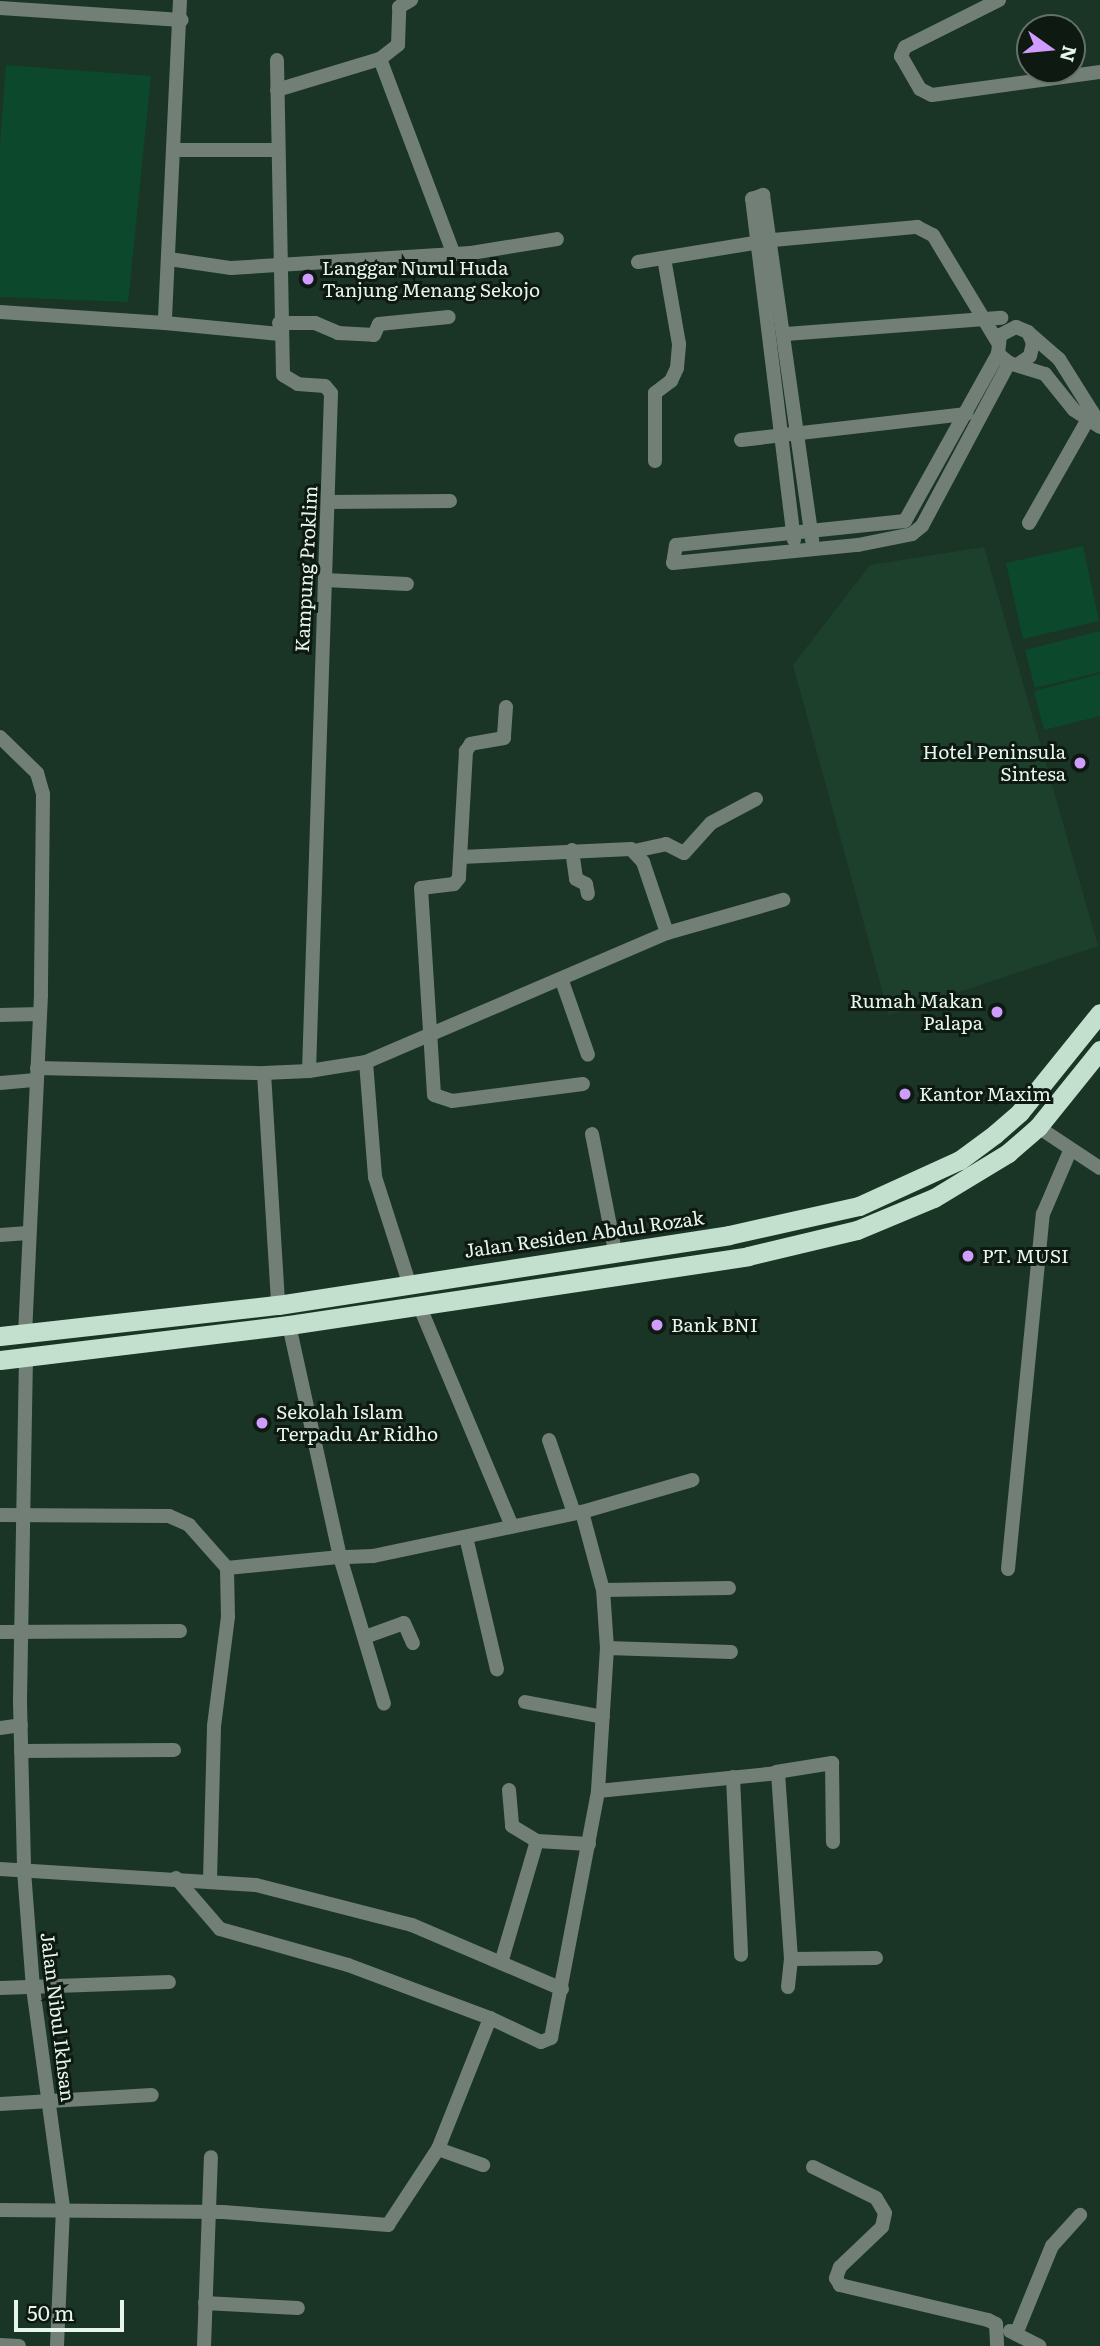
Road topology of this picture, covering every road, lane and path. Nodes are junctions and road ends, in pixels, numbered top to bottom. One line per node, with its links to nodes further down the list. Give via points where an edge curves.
1 (180, 0): 5 (street)
2 (411, 0): 6 (street, via 399,7 398,45)
3 (999, 0): 8 (street, via 905,47 901,55 920,89 932,94)
4 (0, 8): 5 (street)
5 (182, 20): 10 (street)
6 (380, 59): 9 (street); 14 (street)
7 (277, 60): 9 (street, Kampung Proklim)
8 (1100, 72)
9 (278, 90): 11 (street, Kampung Proklim)
10 (176, 150): 11 (street); 16 (street)
11 (277, 150): 17 (street, Kampung Proklim)
12 (557, 239): 14 (street)
13 (766, 242): 15 (street); 19 (street, via 926,229); 27 (street); 32 (street)
14 (453, 252): 17 (street)
15 (664, 258): 18 (street); 34 (street, via 679,344 674,374 655,393)
16 (169, 259): 17 (street, via 231,268); 24 (street)
17 (280, 262): 25 (street, Kampung Proklim)
18 (638, 262)
19 (977, 304): 22 (street); 23 (street)
20 (0, 312): 24 (street)
21 (449, 317): 25 (street, via 379,324 374,335 338,333 315,323)
22 (1001, 318): 23 (street); 26 (street)
23 (985, 319): 27 (street); 28 (street)
24 (165, 323): 25 (street)
25 (279, 329): 38 (street, Kampung Proklim, via 282,375 298,384 324,386 331,393)
26 (1022, 329): 28 (street); 28 (street, via 1032,350); 30 (street, via 1059,359)
27 (786, 334): 31 (street)
28 (1006, 355): 29 (street); 30 (street, via 1051,379); 36 (street)
29 (967, 414): 31 (street); 35 (street)
30 (1095, 421): 39 (street)
31 (798, 435): 32 (street); 41 (street)
32 (780, 438): 33 (street); 42 (street)
33 (741, 440)
34 (655, 461)
35 (932, 474): 36 (street); 40 (street)
36 (946, 480): 40 (street, via 922,526)
37 (450, 501): 38 (street)
38 (329, 502): 45 (street, Kampung Proklim)
39 (1029, 523)
40 (909, 527): 41 (street); 43 (street)
41 (810, 532): 42 (street); 43 (street)
42 (793, 533): 44 (street); 44 (street, via 676,545 673,562)
43 (813, 550): 44 (street)
44 (796, 552)
45 (325, 580): 46 (street); 64 (street, Kampung Proklim)
46 (407, 584)
47 (506, 707): 52 (street, via 504,738 471,744 466,751)
48 (0, 737): 59 (street, via 37,773 43,794)
49 (757, 799): 51 (street, via 711,823 686,853 666,844)
50 (572, 850): 51 (street); 52 (street); 53 (street, via 576,880 586,884)
51 (634, 851): 55 (street, via 643,862)
52 (461, 858): 60 (street, via 455,883 426,884 421,891)
53 (588, 894)
54 (783, 900): 55 (street)
55 (667, 933): 56 (street)
56 (562, 981): 60 (street); 62 (street)
57 (1100, 1013): 69 (highway, Jalan Residen Abdul Rozak)
58 (0, 1014): 59 (street)
59 (40, 1014): 66 (street)
60 (432, 1035): 63 (street); 68 (street, via 434,1095 439,1098 452,1101)
61 (1100, 1050): 70 (highway)
62 (588, 1055)
63 (366, 1062): 64 (street); 77 (street, via 375,1177)
64 (309, 1071): 65 (street)
65 (264, 1073): 66 (street); 78 (street)
66 (36, 1074): 67 (street); 74 (street)
67 (0, 1083)
68 (583, 1084)
69 (1020, 1112): 70 (highway); 76 (highway, Jalan Residen Abdul Rozak, via 960,1160 859,1206 729,1236)
70 (1038, 1126): 72 (street); 79 (highway, via 971,1179 857,1230 748,1256)
71 (592, 1134): 76 (street)
72 (1070, 1151): 73 (street); 94 (street, via 1043,1214)
73 (1100, 1168)
74 (28, 1233): 75 (street); 81 (street)
75 (0, 1235)
76 (615, 1251): 77 (highway, Jalan Residen Abdul Rozak)
77 (410, 1283): 78 (highway, Jalan Residen Abdul Rozak)
78 (278, 1305): 81 (highway, Jalan Residen Abdul Rozak)
79 (418, 1305): 80 (highway); 90 (street)
80 (289, 1325): 83 (highway); 92 (street)
81 (25, 1332): 82 (highway, Jalan Residen Abdul Rozak)
82 (0, 1336)
83 (26, 1356): 84 (highway); 88 (street, Jalan Nibul Ikhsan)
84 (0, 1360)
85 (549, 1440): 87 (street)
86 (692, 1480): 87 (street)
87 (578, 1512): 90 (street); 96 (street)
88 (22, 1514): 89 (street); 93 (street, via 181,1519); 97 (street, Jalan Nibul Ikhsan)
89 (0, 1515)
90 (511, 1524): 91 (street)
91 (466, 1537): 92 (street, via 373,1556); 104 (street)
92 (340, 1557): 93 (street); 100 (street)
93 (226, 1568): 122 (street, via 226,1635 214,1727)
94 (1008, 1569)
95 (729, 1588): 96 (street)
96 (603, 1590): 102 (street)
97 (21, 1631): 98 (street); 99 (street); 108 (street, Jalan Nibul Ikhsan)
98 (180, 1631)
99 (0, 1632)
100 (365, 1637): 101 (street, via 404,1623); 106 (street)
101 (414, 1643)
102 (607, 1648): 103 (street); 107 (street)
103 (731, 1652)
104 (497, 1669)
105 (525, 1702): 107 (street)
106 (384, 1704)
107 (603, 1717): 115 (street)
108 (21, 1726): 109 (street); 111 (street, Jalan Nibul Ikhsan)
109 (0, 1728)
110 (174, 1749): 111 (street)
111 (21, 1751): 120 (street, Jalan Nibul Ikhsan)
112 (776, 1772): 113 (street); 117 (street, via 832,1763); 125 (street, via 781,1776)
113 (733, 1777): 115 (street); 123 (street)
114 (509, 1790): 116 (street, via 512,1826)
115 (598, 1791): 118 (street)
116 (537, 1841): 118 (street); 126 (street)
117 (833, 1842)
118 (589, 1844): 131 (street)
119 (0, 1869): 120 (street)
120 (24, 1871): 121 (street); 130 (street, Jalan Nibul Ikhsan)
121 (176, 1878): 122 (street); 132 (street, via 220,1929 348,1965)
122 (211, 1880): 126 (street, via 336,1903 412,1925)
123 (741, 1955)
124 (876, 1958): 125 (street)
125 (791, 1959): 128 (street)
126 (500, 1963): 131 (street)
127 (169, 1982): 130 (street)
128 (788, 1987)
129 (0, 1988): 130 (street)
130 (33, 1988): 135 (street, Jalan Nibul Ikhsan)
131 (562, 1989): 132 (street, via 546,2043)
132 (490, 2018): 136 (street)
133 (152, 2095): 135 (street)
134 (0, 2104): 135 (street)
135 (50, 2105): 140 (street, Jalan Nibul Ikhsan)
136 (438, 2149): 138 (street); 142 (street, via 388,2225)
137 (211, 2157): 142 (street)
138 (483, 2165)
139 (813, 2167): 146 (street, via 876,2198 885,2213 882,2227 840,2267 836,2278 840,2284)
140 (62, 2208): 141 (street); 142 (street); 150 (street, Jalan Nibul Ikhsan)
141 (0, 2210)
142 (209, 2213): 144 (street)
143 (1080, 2215): 147 (street, via 1052,2246)
144 (205, 2303): 145 (street); 151 (street)
145 (298, 2308)
146 (996, 2324): 147 (street); 152 (street)
147 (1016, 2334): 153 (street)
148 (0, 2345): 149 (street)
149 (19, 2346)
150 (57, 2346)
151 (204, 2346)
152 (998, 2346)
153 (1038, 2346)

